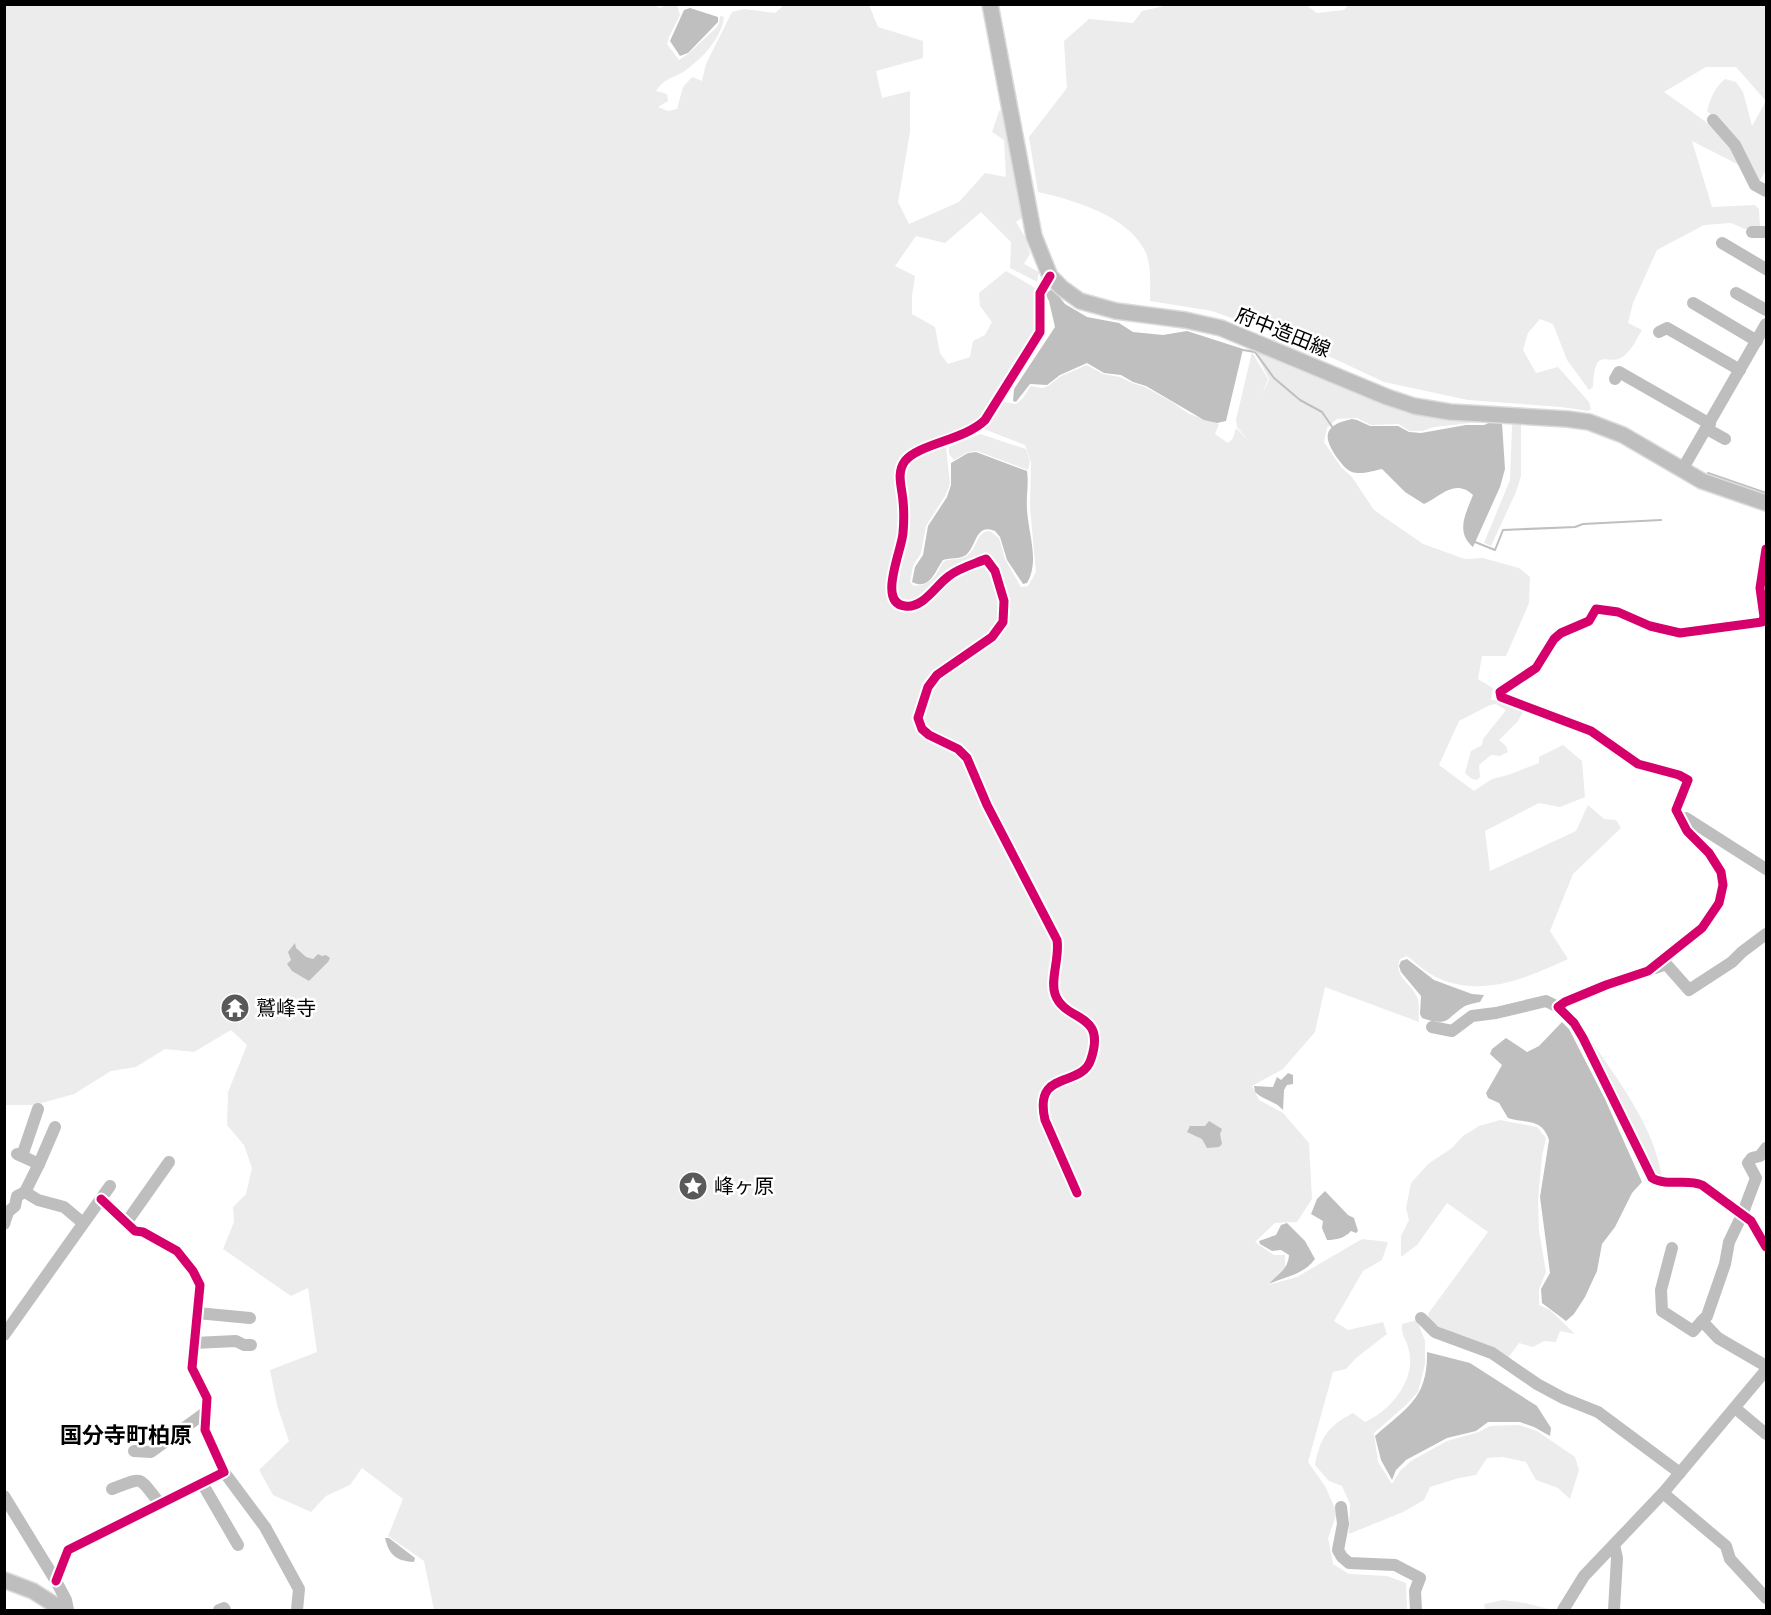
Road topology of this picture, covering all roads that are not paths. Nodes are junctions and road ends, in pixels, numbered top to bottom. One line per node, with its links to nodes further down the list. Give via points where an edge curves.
1 (990, 4): 8 (main road, 府中造田線, via 1034,236)
2 (1713, 120): 3 (street, via 1735,145 1755,185)
3 (1767, 191)
4 (1752, 232): 5 (street)
5 (1767, 232)
6 (1722, 243): 7 (street)
7 (1767, 269)
8 (1050, 276): 19 (main road, 府中造田線, via 1080,301 1116,311 1221,328 1414,406 1589,422 1608,428); 35 (street, via 1040,293 1040,332 985,420 967,433 910,455 903,463 903,535 891,588 897,603 911,606 923,601 950,575 986,559 995,571 1004,600 1003,622 992,637 937,675 928,687 918,718 929,735 958,749 967,758 1057,940 1056,997 1094,1030 1091,1060 1073,1077 1052,1084 1042,1107)
9 (1736, 292): 11 (street)
10 (1693, 303): 14 (street)
11 (1767, 310)
12 (1767, 324): 14 (street)
13 (1659, 332): 15 (street, via 1666,328)
14 (1756, 341): 15 (street)
15 (1740, 370): 17 (street)
16 (1615, 379): 17 (street, via 1619,372)
17 (1709, 427): 18 (street); 19 (street)
18 (1725, 439)
19 (1682, 470): 20 (main road, 府中造田線)
20 (1767, 503)
21 (1767, 549): 22 (street, via 1760,588 1762,622 1680,633 1618,612 1596,609 1589,621 1554,639 1536,668 1500,692 1501,697 1520,706 1591,731 1638,765 1688,780 1677,810)
22 (1681, 819): 23 (street, via 1686,818); 25 (street, via 1721,872 1721,897 1702,928)
23 (1767, 869)
24 (1767, 934): 25 (street, via 1689,990 1666,964)
25 (1648, 971): 26 (street, via 1575,997)
26 (1558, 1008): 27 (street, via 1546,1001 1472,1016 1452,1031); 37 (street, via 1583,1038 1652,1178 1659,1182 1695,1182)
27 (1432, 1027)
28 (38, 1109): 32 (street, via 20,1155)
29 (55, 1127): 32 (street)
30 (1767, 1148): 37 (street, via 1748,1163 1756,1178)
31 (169, 1162): 39 (street)
32 (39, 1164): 34 (street)
33 (110, 1186): 36 (street)
34 (25, 1192): 38 (street, via 63,1207); 40 (street, via 17,1196)
35 (1077, 1193)
36 (101, 1199): 38 (street); 39 (street)
37 (1742, 1215): 41 (street, via 1751,1221); 46 (street)
38 (83, 1223): 48 (street)
39 (126, 1223): 43 (street, via 177,1251 194,1271 200,1285)
40 (4, 1224)
41 (1767, 1247)
42 (1672, 1248): 47 (street, via 1661,1290 1662,1311)
43 (197, 1313): 44 (street); 50 (street)
44 (250, 1318)
45 (1421, 1318): 58 (street, via 1435,1332 1492,1353 1537,1384 1598,1412)
46 (1702, 1321): 47 (street); 49 (street)
47 (1694, 1331): 49 (street)
48 (4, 1335)
49 (1718, 1338): 52 (street)
50 (194, 1343): 51 (street, via 236,1341); 54 (street, via 192,1368 207,1398)
51 (251, 1345)
52 (1767, 1368): 53 (street)
53 (1735, 1408): 55 (street); 58 (street)
54 (206, 1412): 56 (street, via 151,1452); 57 (street, via 205,1430)
55 (1767, 1434)
56 (134, 1451)
57 (224, 1472): 59 (street); 74 (street, via 265,1527 298,1589)
58 (1680, 1473): 61 (street)
59 (202, 1483): 63 (street); 65 (street)
60 (112, 1489): 63 (street, via 134,1479 142,1481)
61 (1663, 1493): 66 (street); 69 (street, via 1726,1546 1730,1559)
62 (4, 1496): 68 (street)
63 (160, 1504): 68 (street, via 68,1550)
64 (1341, 1507): 75 (street, via 1338,1550 1342,1557 1349,1563 1395,1565 1420,1578 1415,1591)
65 (238, 1545)
66 (1614, 1545): 76 (street, via 1584,1576); 77 (street)
67 (4, 1580): 70 (main road, via 33,1591)
68 (56, 1581): 71 (street)
69 (1767, 1598)
70 (63, 1611)
71 (68, 1611)
72 (219, 1611): 73 (street)
73 (225, 1611)
74 (297, 1611)
75 (1416, 1611)
76 (1563, 1611)
77 (1614, 1611)

